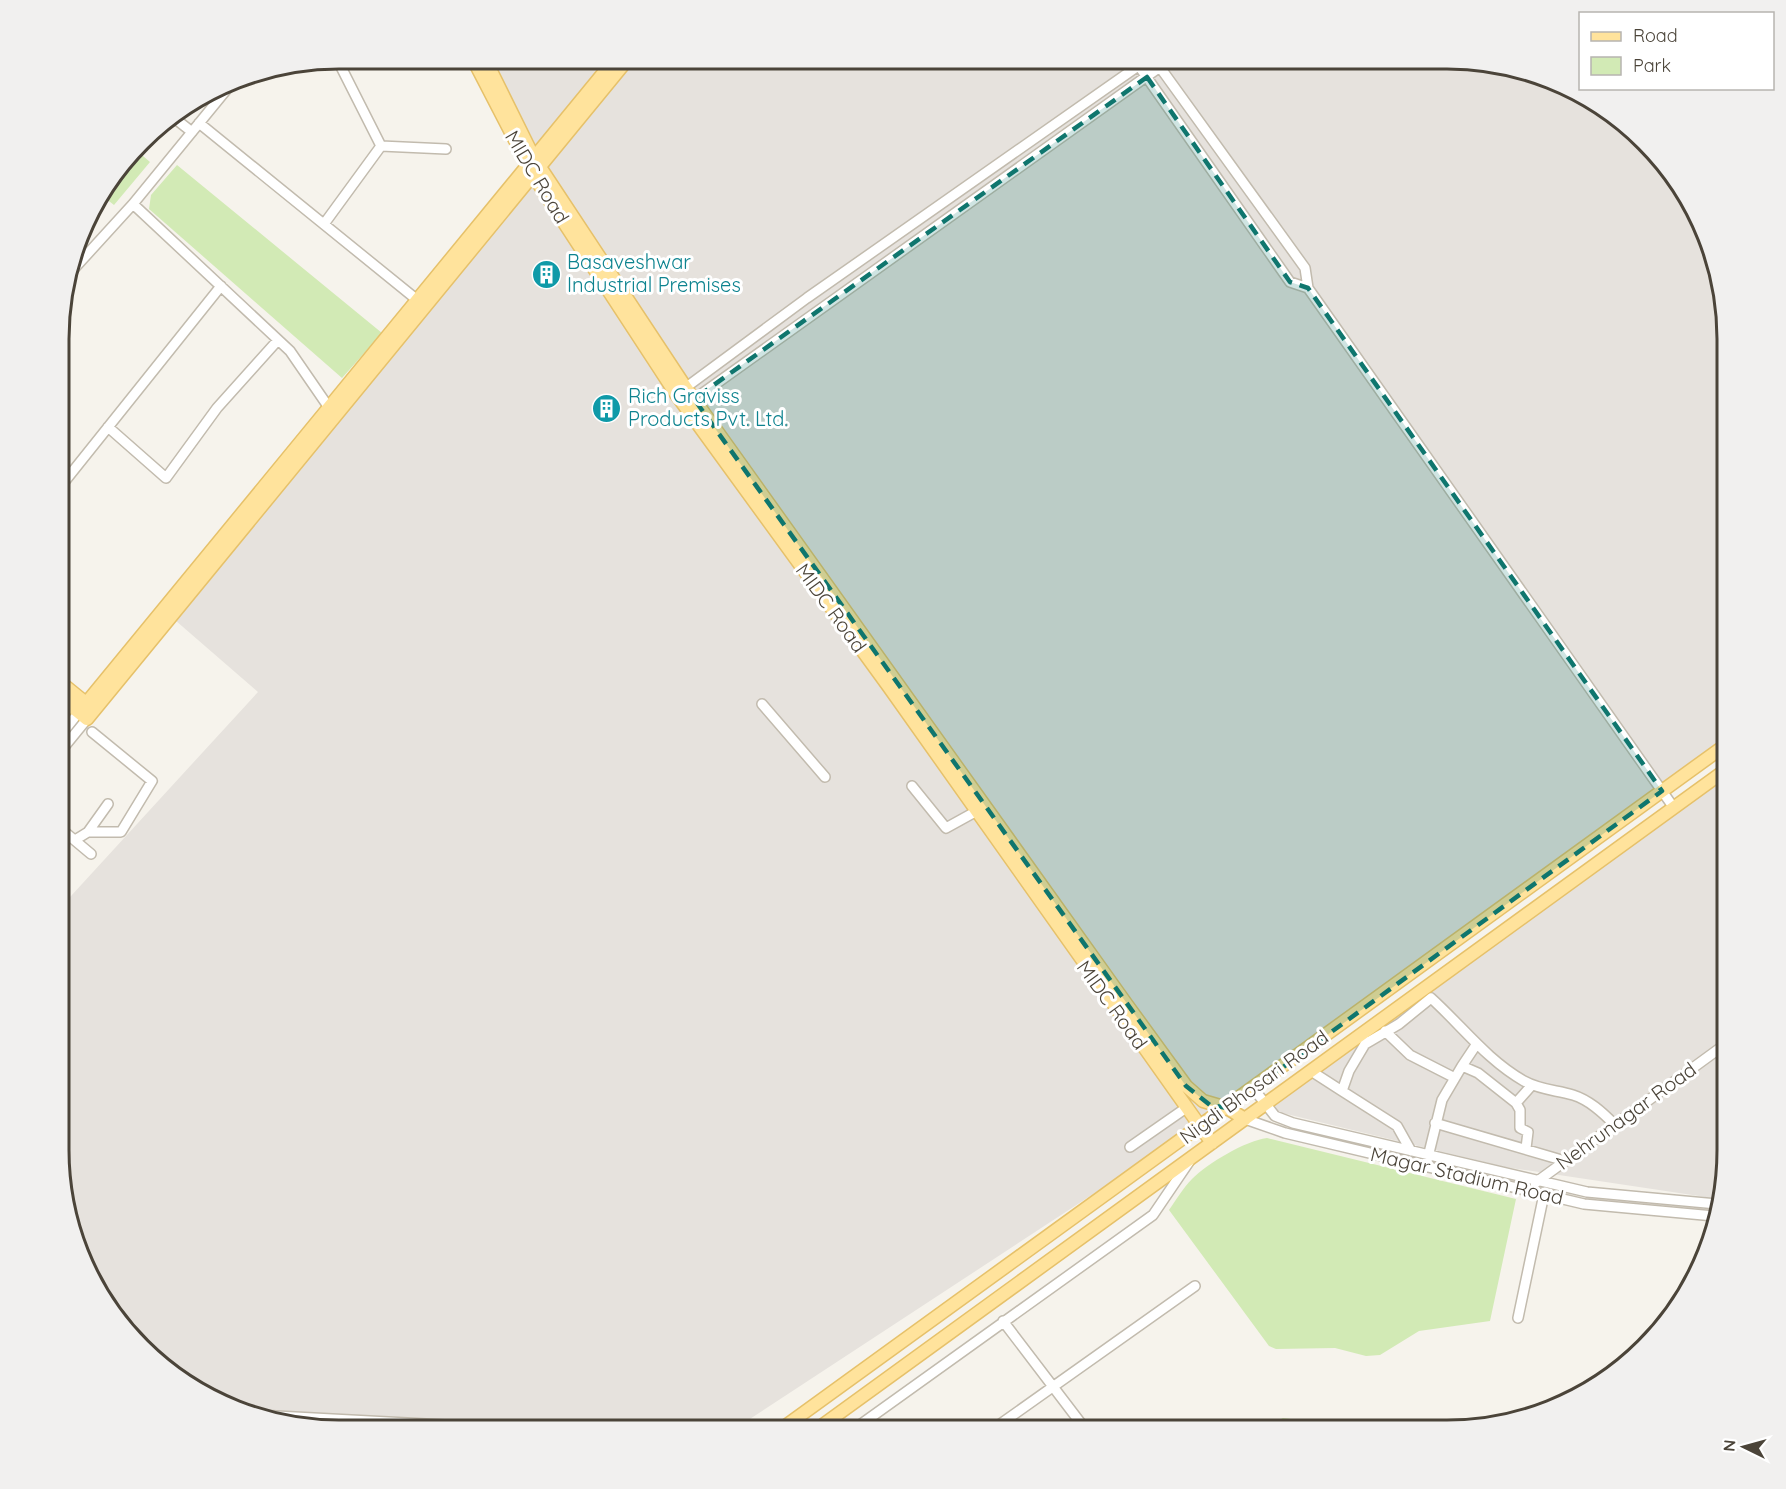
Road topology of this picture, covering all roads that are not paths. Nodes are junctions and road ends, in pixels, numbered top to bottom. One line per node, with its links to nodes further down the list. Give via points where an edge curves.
1 (342, 69): 15 (street)
2 (479, 69): 17 (main road, MIDC Road)
3 (489, 69): 17 (main road, MIDC Road)
4 (607, 69): 17 (main road)
5 (619, 69): 17 (main road)
6 (1126, 69): 25 (street)
7 (1141, 69): 10 (street)
8 (1153, 69): 10 (street)
9 (1161, 69): 22 (street, via 1305,268)
10 (1147, 77): 22 (street, via 1290,282); 26 (street)
11 (221, 97): 13 (street)
12 (179, 122): 14 (street)
13 (199, 123): 14 (street); 19 (street)
14 (192, 132): 18 (street)
15 (381, 146): 16 (street); 19 (street)
16 (446, 149)
17 (533, 166): 23 (main road); 25 (main road, MIDC Road)
18 (133, 204): 20 (street); 21 (street)
19 (324, 224): 23 (street)
20 (80, 263)
21 (221, 286): 24 (street); 28 (street)
22 (1308, 288): 42 (street)
23 (421, 303): 27 (main road)
24 (278, 340): 27 (street); 28 (street, via 217,408 166,478)
25 (681, 391): 26 (main road, MIDC Road)
26 (689, 403): 37 (main road, MIDC Road)
27 (332, 412): 33 (main road)
28 (108, 427): 29 (street)
29 (69, 476)
30 (69, 692): 33 (main road)
31 (69, 702): 33 (main road)
32 (762, 704): 40 (street)
33 (87, 711): 34 (street); 36 (street)
34 (69, 728)
35 (92, 732): 46 (street, via 152,782 121,832)
36 (69, 738)
37 (937, 747): 45 (main road, MIDC Road); 63 (main road, Magar Stadium Road, via 1186,1086 1203,1101)
38 (1717, 751): 42 (main road, Nigdi Bhosari Road)
39 (1717, 776): 44 (main road, Nigdi Bhosari Road)
40 (825, 777)
41 (912, 786): 45 (street, via 946,828)
42 (1662, 791): 44 (street); 58 (main road, Nigdi Bhosari Road)
43 (108, 804): 46 (street)
44 (1674, 808): 51 (main road, Nigdi Bhosari Road)
45 (975, 812): 62 (main road, MIDC Road)
46 (88, 832): 48 (street)
47 (69, 835): 48 (street)
48 (75, 840): 49 (street)
49 (91, 854)
50 (1385, 1031): 51 (street); 52 (street, via 1431,998); 56 (street, via 1410,1055)
51 (1365, 1038): 55 (main road, Nigdi Bhosari Road); 59 (street)
52 (1476, 1045): 54 (street); 57 (street)
53 (1717, 1051): 66 (street, Nehrunagar Road)
54 (1462, 1066): 56 (street); 60 (street, via 1478,1073)
55 (1311, 1071): 59 (street); 61 (main road, Nigdi Bhosari Road)
56 (1455, 1078): 65 (street)
57 (1532, 1085): 60 (street); 66 (street, via 1574,1095 1600,1109)
58 (1253, 1088): 61 (street, Magar Stadium Road); 63 (main road, Nigdi Bhosari Road)
59 (1342, 1091): 71 (street, via 1397,1126)
60 (1516, 1103): 70 (street, via 1520,1128 1528,1132)
61 (1265, 1104): 64 (main road, Nigdi Bhosari Road); 71 (street, Magar Stadium Road, via 1275,1116 1293,1123)
62 (1186, 1108): 67 (main road, MIDC Road); 69 (street)
63 (1227, 1108): 64 (main road, Magar Stadium Road); 67 (main road, Nigdi Bhosari Road)
64 (1245, 1119): 68 (main road, Nigdi Bhosari Road); 75 (street, Magar Stadium Road, via 1286,1133)
65 (1435, 1123): 70 (street); 72 (street)
66 (1614, 1124): 74 (street, Nehrunagar Road)
67 (1200, 1126): 68 (main road, MIDC Road); 87 (main road, Nigdi Bhosari Road)
68 (1212, 1143): 73 (main road, Nigdi Bhosari Road)
69 (1130, 1148)
70 (1526, 1148): 74 (street)
71 (1411, 1151): 72 (street, Magar Stadium Road)
72 (1428, 1155): 75 (street); 76 (street, Magar Stadium Road)
73 (1192, 1157): 83 (street, via 1153,1215); 88 (main road, Nigdi Bhosari Road)
74 (1565, 1161): 76 (street, Nehrunagar Road)
75 (1426, 1166): 77 (street, Magar Stadium Road)
76 (1538, 1181): 77 (street, Nehrunagar Road); 79 (street, Magar Stadium Road, via 1605,1196)
77 (1525, 1190): 78 (street, Magar Stadium Road)
78 (1544, 1194): 80 (street, Magar Stadium Road, via 1603,1207); 82 (street)
79 (1712, 1204)
80 (1709, 1216)
81 (1195, 1286): 84 (street)
82 (1518, 1318)
83 (1003, 1321): 84 (street); 89 (street)
84 (1053, 1387): 90 (street); 91 (street)
85 (299, 1417): 86 (street)
86 (351, 1420)
87 (794, 1420)
88 (840, 1420)
89 (867, 1420)
90 (1006, 1420)
91 (1078, 1420)

